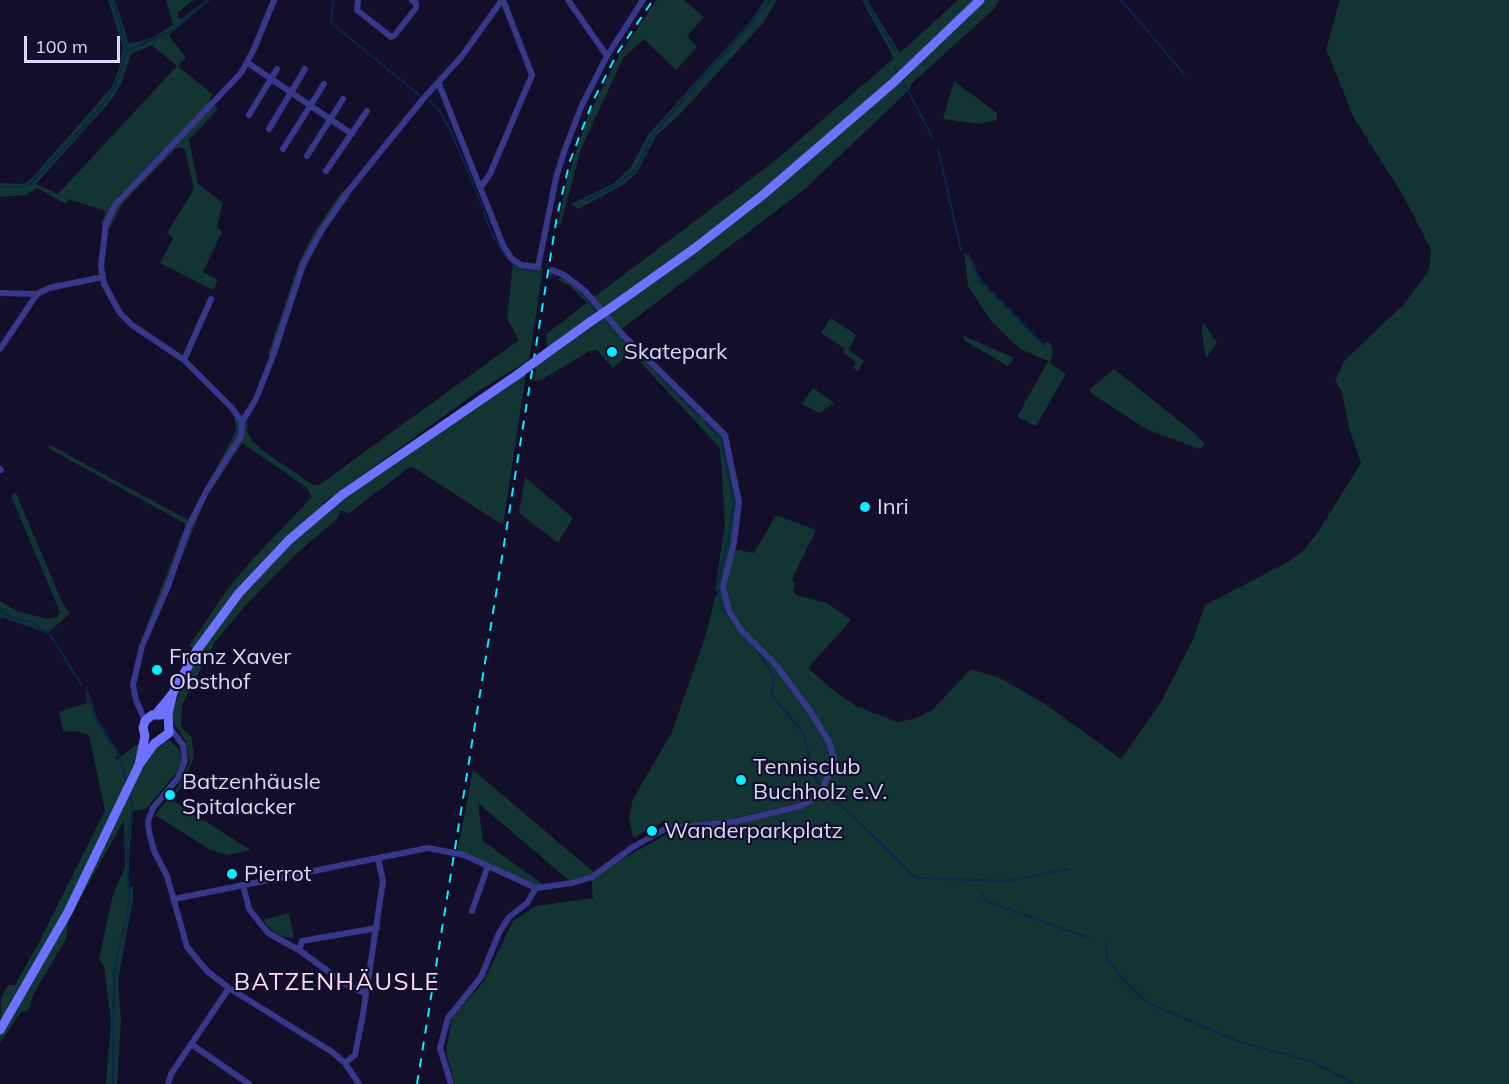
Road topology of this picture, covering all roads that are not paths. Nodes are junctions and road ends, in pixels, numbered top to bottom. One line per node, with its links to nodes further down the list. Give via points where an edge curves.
1 (274, 0): 9 (street)
2 (358, 0): 3 (street, via 357,10 391,37 416,8)
3 (412, 0)
4 (502, 0): 14 (street); 26 (street, via 532,75)
5 (568, 0): 8 (street)
6 (643, 0): 8 (street)
7 (980, 0): 35 (main road, bridge, via 894,82 696,248 326,508 239,593)
8 (607, 56): 26 (street, via 565,149 538,267 521,265 512,259)
9 (248, 63): 12 (street); 28 (street, via 115,205 106,224)
10 (277, 69): 12 (street)
11 (305, 69): 15 (street)
12 (270, 79): 15 (street); 19 (street)
13 (324, 84): 17 (street)
14 (439, 84): 26 (street); 34 (street, via 346,194 312,247 259,390)
15 (290, 93): 17 (street); 21 (street)
16 (343, 99): 20 (street)
17 (312, 105): 20 (street); 23 (street)
18 (367, 111): 22 (street)
19 (249, 114)
20 (332, 119): 22 (street); 24 (street)
21 (269, 129)
22 (352, 134): 25 (street)
23 (284, 149)
24 (307, 156)
25 (326, 171)
26 (481, 187)
27 (552, 270): 45 (street, via 584,290 623,335 725,435 739,502 723,586 729,611 810,711 830,742 834,758 817,797 793,809 733,822 665,830 633,847 592,877)
28 (103, 277): 30 (street); 33 (street, via 120,313)
29 (0, 293): 30 (street)
30 (37, 294): 32 (street)
31 (212, 299): 33 (street)
32 (0, 349)
33 (184, 360): 34 (street)
34 (242, 422): 36 (street, via 241,436 189,526 142,646 134,685 139,707)
35 (173, 693): 36 (main road); 37 (main road)
36 (151, 716): 37 (main road, via 164,716); 38 (main road, via 143,728)
37 (170, 725): 39 (main road); 40 (street)
38 (145, 736): 39 (main road); 41 (main road)
39 (162, 739): 40 (street); 41 (main road)
40 (178, 740): 46 (street, via 185,751 183,769 153,808 148,821 154,851)
41 (139, 765): 52 (main road, via 68,912)
42 (378, 858): 43 (street, via 437,848); 44 (street); 48 (street, via 383,881)
43 (488, 866): 45 (street); 47 (street)
44 (243, 885): 46 (street); 49 (street, via 257,922 268,933)
45 (536, 888): 58 (street, via 527,903 509,917 481,977 448,1018 440,1048)
46 (174, 899): 50 (street, via 187,947 208,972)
47 (472, 911)
48 (377, 927): 49 (street, via 302,941); 51 (street)
49 (299, 950): 51 (street)
50 (229, 988): 53 (street); 54 (street, via 273,1018 311,1037)
51 (366, 994): 54 (street, via 355,1055)
52 (0, 1030)
53 (191, 1044): 55 (street); 56 (street)
54 (345, 1063): 57 (street)
55 (168, 1084)
56 (249, 1084)
57 (358, 1084)
58 (451, 1084)

